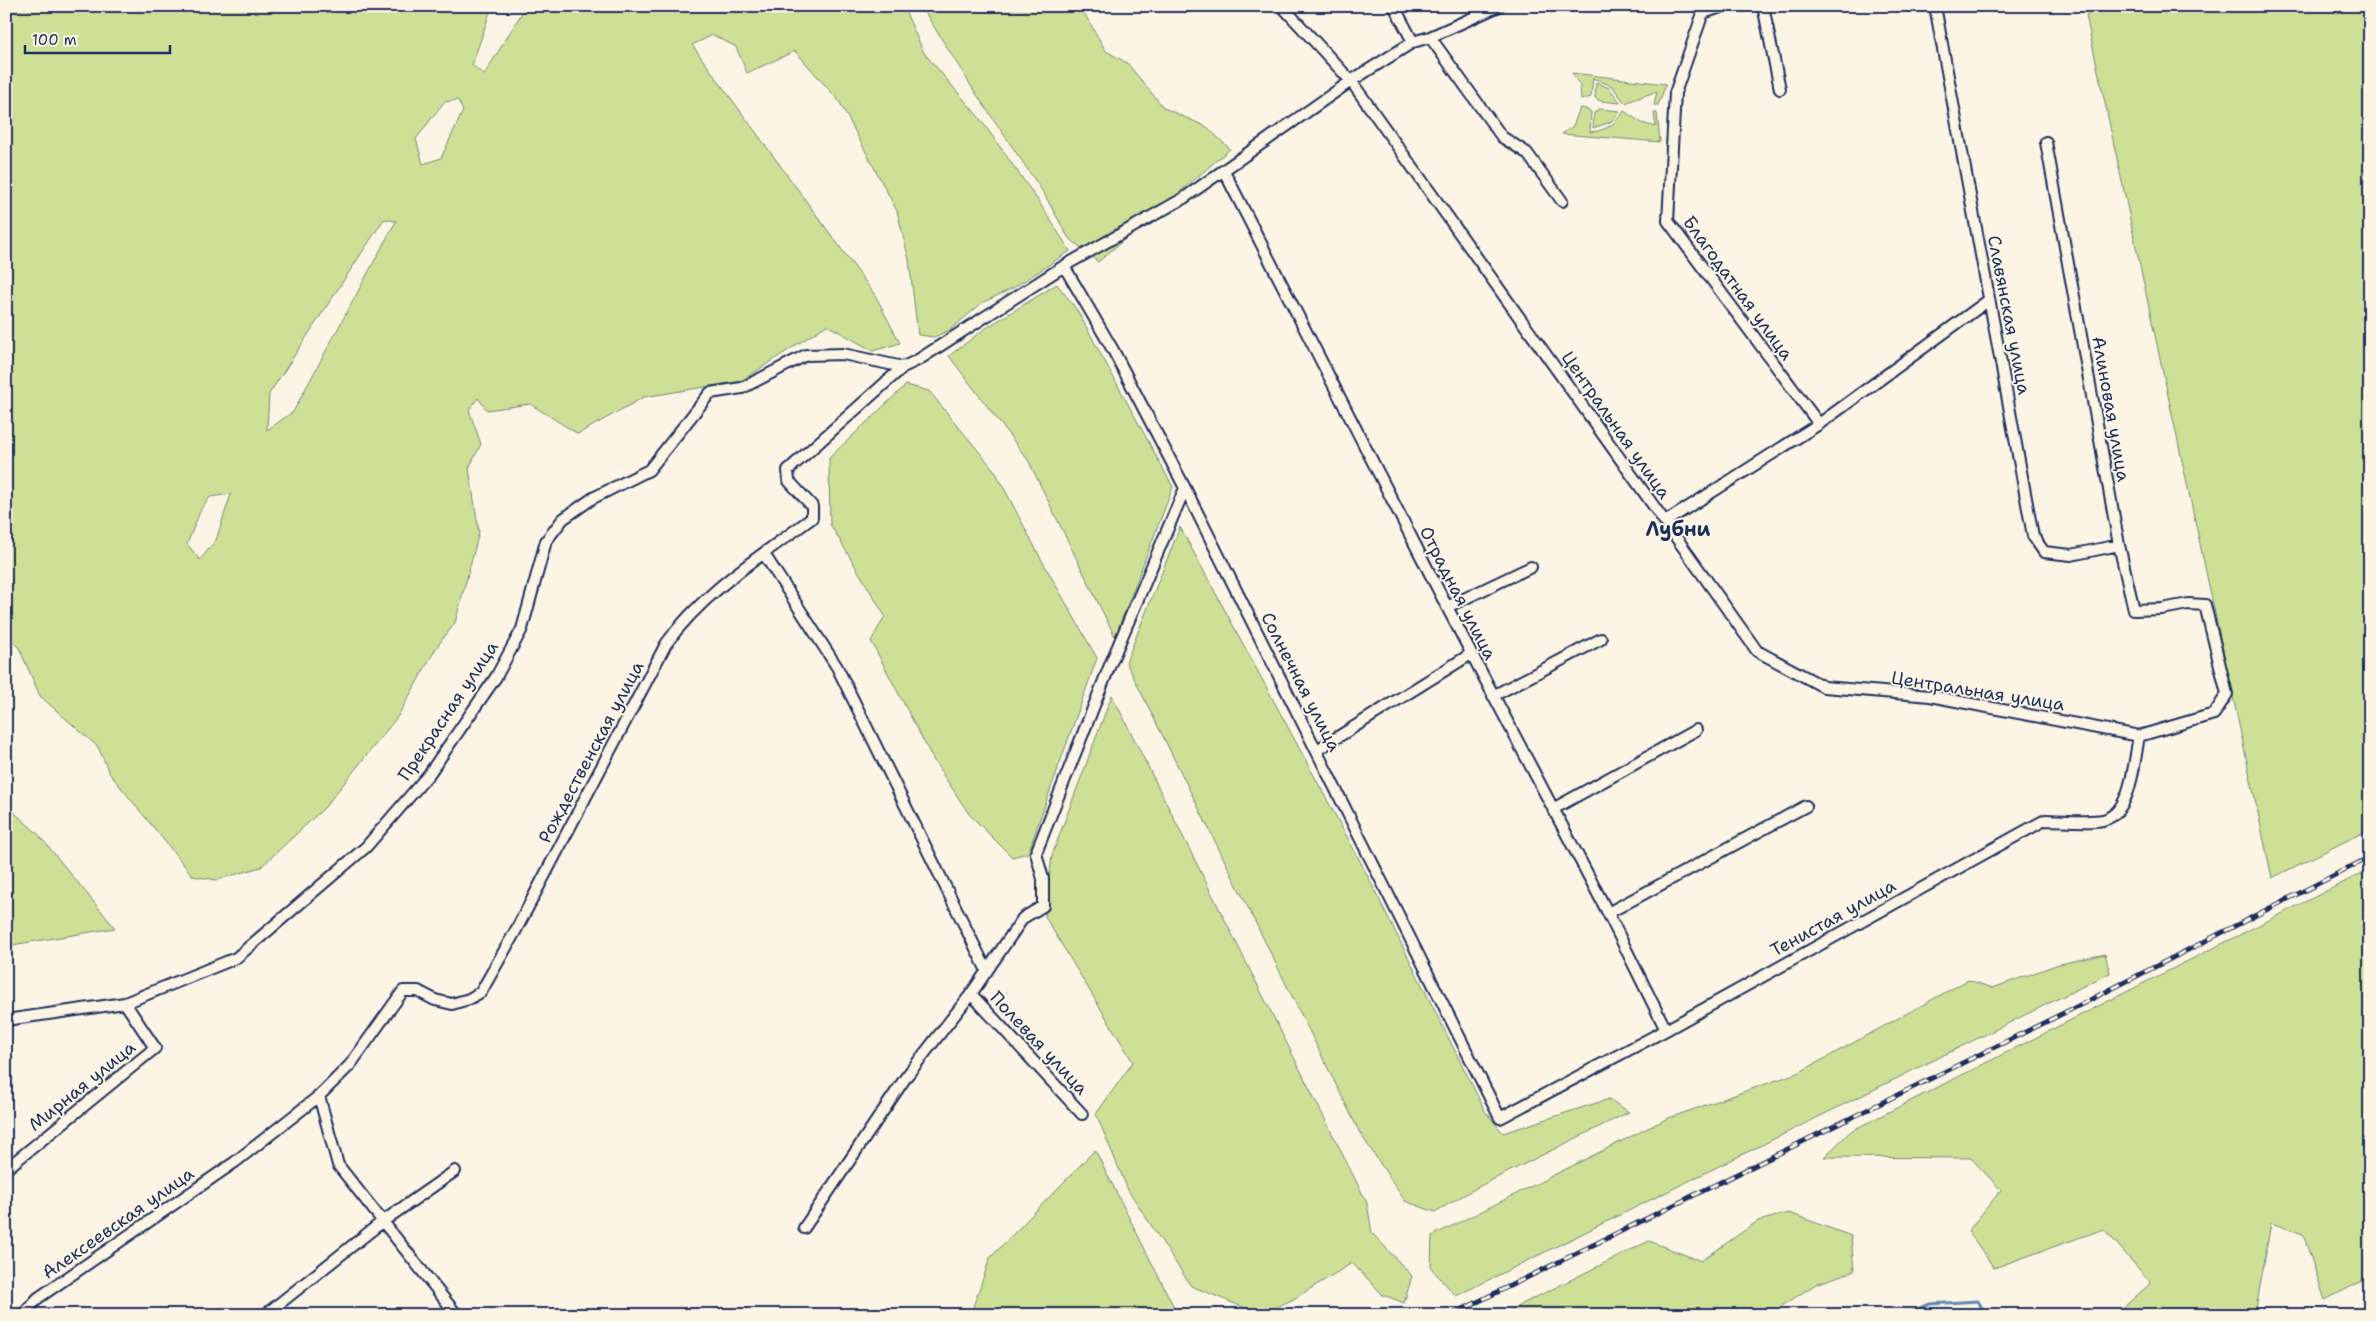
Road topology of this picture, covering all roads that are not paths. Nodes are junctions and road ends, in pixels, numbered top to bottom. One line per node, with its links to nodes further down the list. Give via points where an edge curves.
1 (1282, 6): 9 (street, Центральная улица)
2 (1394, 6): 8 (street)
3 (1499, 6): 7 (street)
4 (1724, 6): 17 (street, Благодатная улица, via 1704,14 1675,93 1668,221)
5 (1763, 6): 10 (street)
6 (1934, 6): 15 (street, Славянская улица)
7 (1430, 37): 8 (street); 13 (street, via 1502,137 1527,153)
8 (1413, 42): 9 (street)
9 (1351, 82): 12 (street); 19 (street, Центральная улица)
10 (1780, 89)
11 (2046, 142): 20 (street, Алиновая улица)
12 (1224, 171): 14 (street, via 1184,198); 23 (street, Отрадная улица)
13 (1562, 201)
14 (1064, 266): 16 (street); 18 (street, Солнечная улица)
15 (1989, 300): 17 (street); 20 (street, Славянская улица, via 2033,536 2044,552 2071,555)
16 (903, 367): 21 (street, Рождественская улица, via 788,470 789,481 812,506 812,518); 37 (street, Прекрасная улица, via 843,354 820,353 806,355 742,388 710,393 648,470 593,498 563,519 546,541 522,629 496,677 429,774 366,846 236,958)
17 (1819, 424): 19 (street)
18 (1185, 488): 30 (street, Солнечная улица); 34 (street, via 1110,665 1036,853 1043,879 1043,906 1023,918)
19 (1665, 522): 29 (street, Центральная улица, via 1757,651 1824,686 1930,696)
20 (2119, 545): 26 (street, Алиновая улица, via 2134,610 2205,605)
21 (764, 554): 34 (street, via 837,667); 35 (street, Рождественская улица, via 706,599 682,622 666,644)
22 (1531, 567): 23 (street)
23 (1447, 607): 25 (street, Отрадная улица)
24 (1601, 639): 27 (street)
25 (1471, 654): 27 (street, Отрадная улица); 30 (street)
26 (2227, 694): 29 (street, Центральная улица, via 2214,714)
27 (1493, 696): 32 (street, Отрадная улица)
28 (1696, 730): 32 (street)
29 (2139, 736): 39 (street, Тенистая улица, via 2126,800 2115,814 2103,820 2045,820)
30 (1317, 750): 42 (street, Солнечная улица)
31 (1806, 806): 33 (street)
32 (1553, 808): 33 (street, Отрадная улица)
33 (1608, 913): 39 (street, Отрадная улица)
34 (987, 971): 36 (street)
35 (481, 992): 40 (street, Алексеевская улица, via 469,1000 452,1004 418,991 404,990 350,1065)
36 (971, 994): 41 (street, Полевая улица); 46 (street, via 906,1077)
37 (125, 1003): 38 (street, Прекрасная улица); 43 (street, Мирная улица, via 155,1048)
38 (6, 1020)
39 (1666, 1030): 42 (street, Тенистая улица)
40 (319, 1096): 45 (street, via 338,1164); 47 (street, Алексеевская улица, via 235,1162 38,1298)
41 (1082, 1114)
42 (1500, 1118)
43 (6, 1169)
44 (455, 1171): 45 (street)
45 (382, 1222): 48 (street); 49 (street)
46 (804, 1228)
47 (23, 1315)
48 (265, 1315)
49 (457, 1315)

